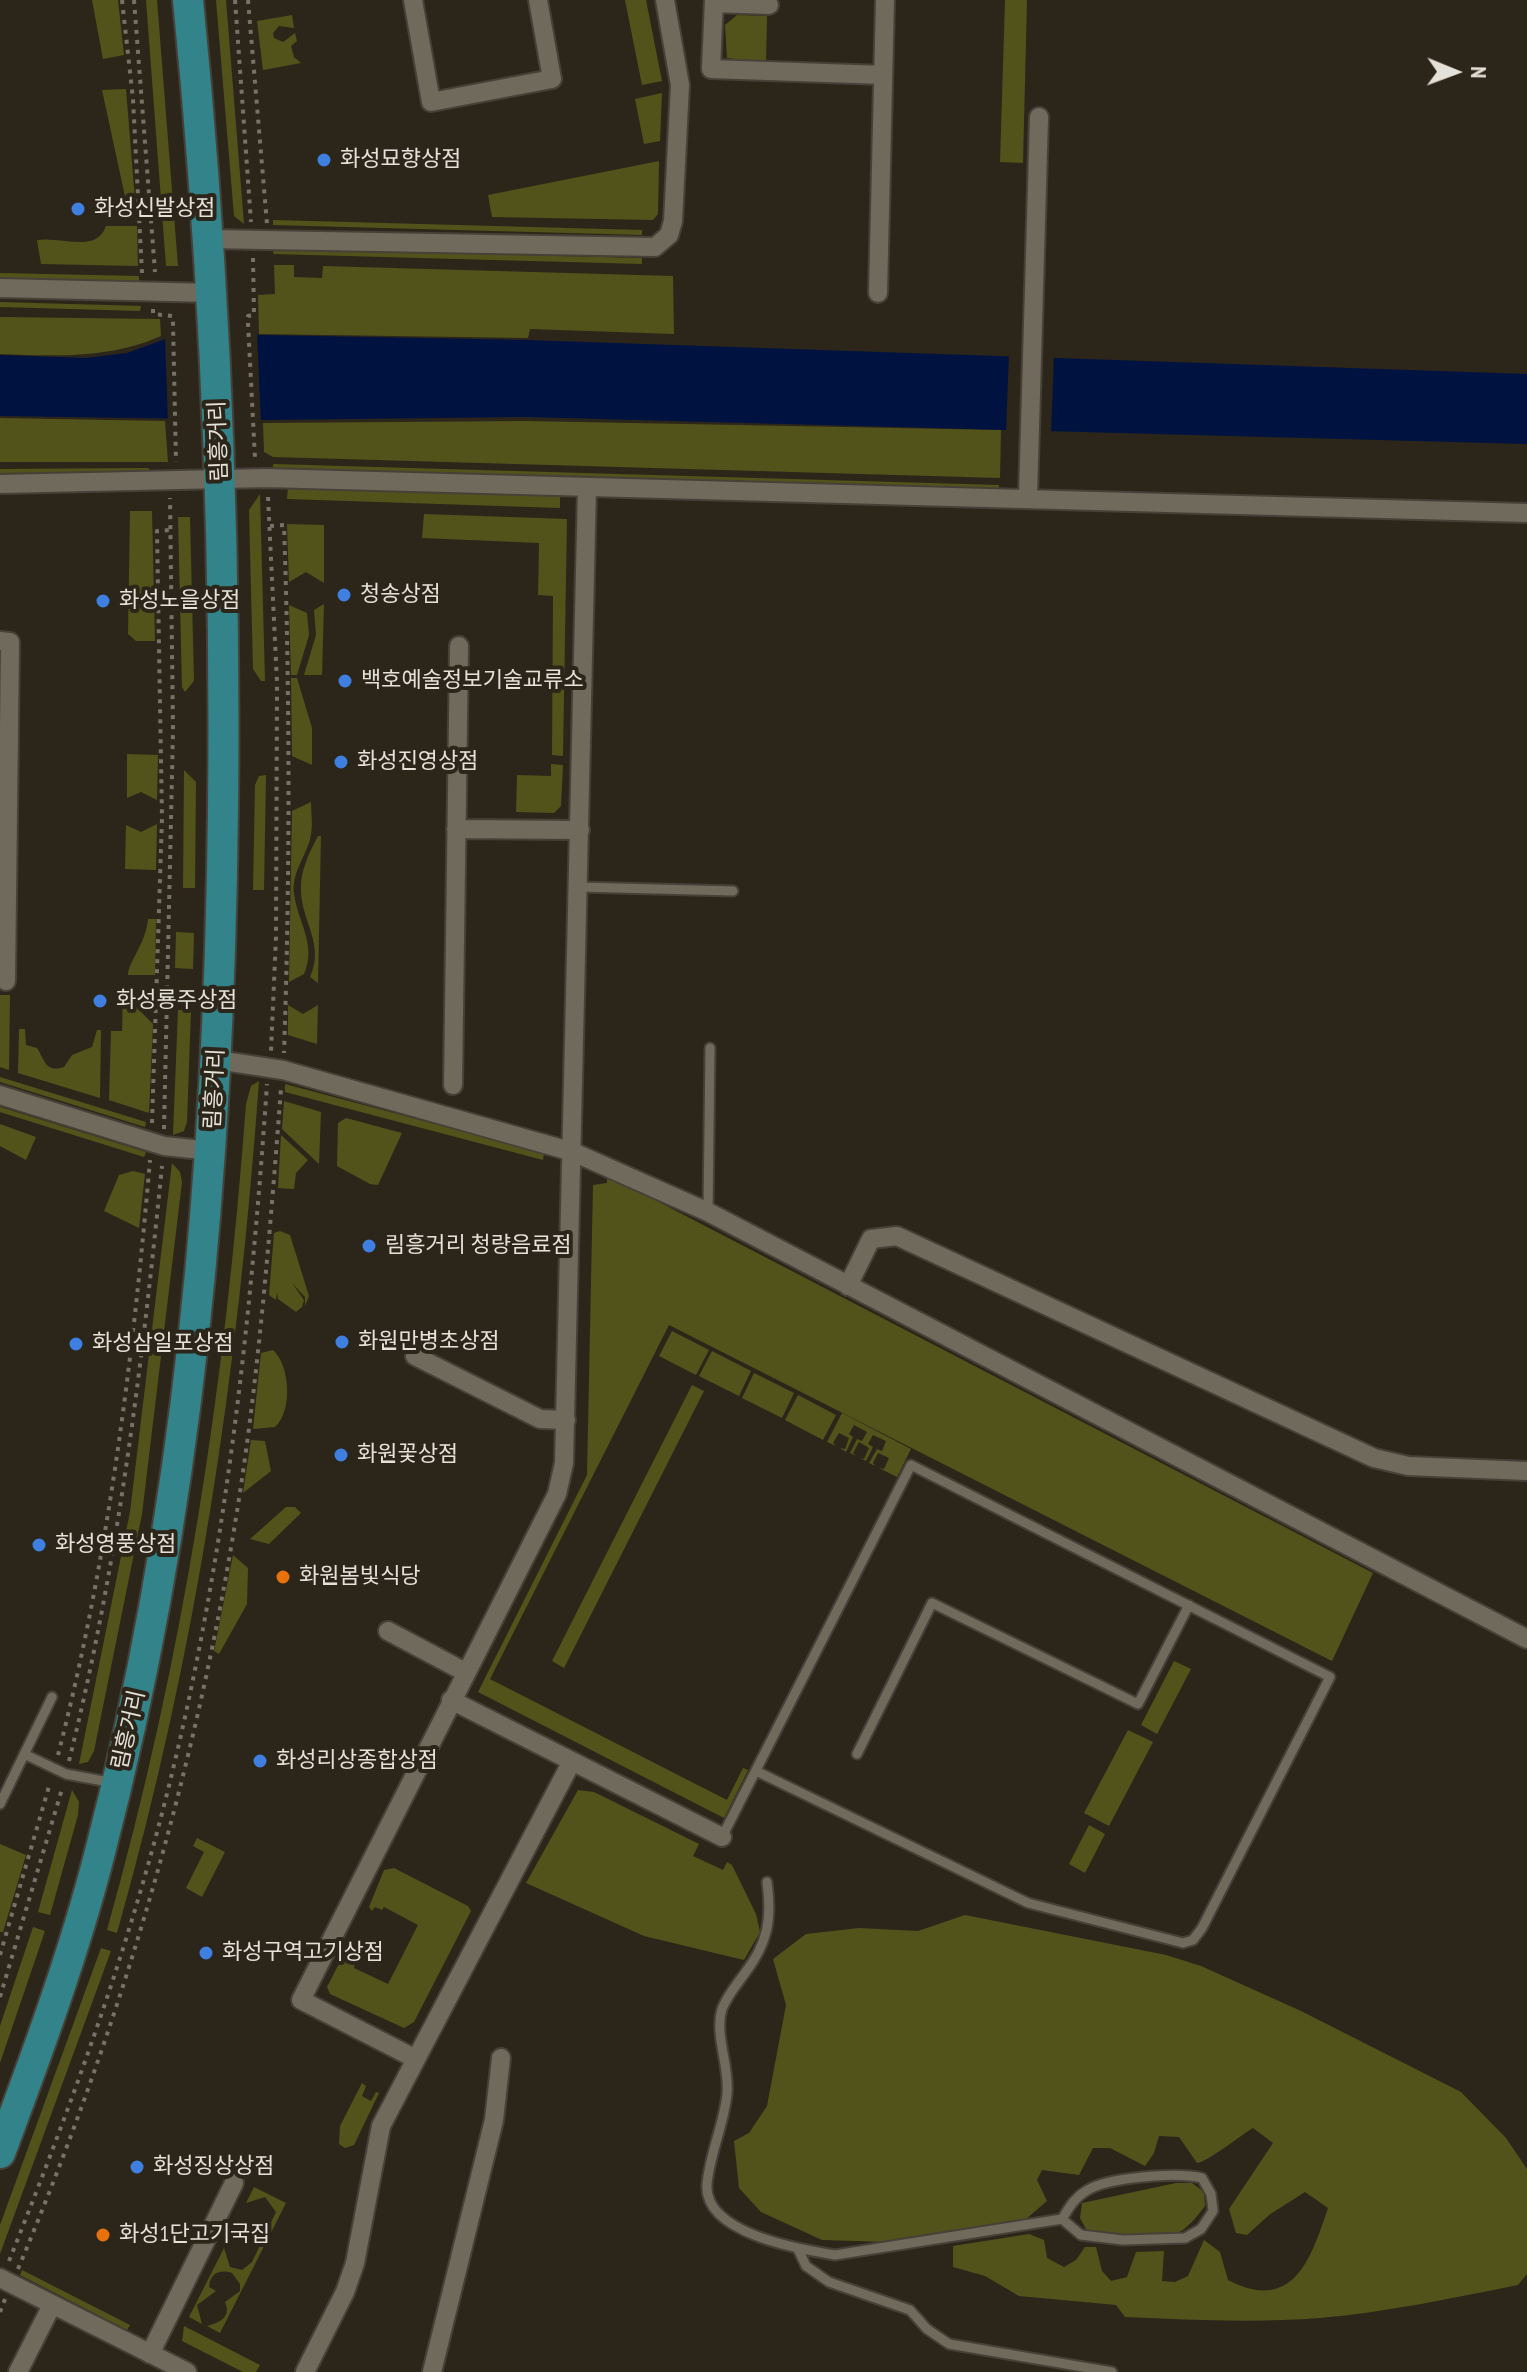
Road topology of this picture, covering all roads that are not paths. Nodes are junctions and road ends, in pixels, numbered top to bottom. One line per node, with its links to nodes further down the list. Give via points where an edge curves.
1 (188, 0): 10 (main road, 림흥거리)
2 (413, 0): 3 (street, via 431,102 552,79)
3 (538, 0)
4 (665, 0): 10 (street, via 680,85 673,221 664,242 647,248)
5 (885, 0): 8 (street)
6 (714, 2): 7 (street); 8 (street, via 711,69)
7 (769, 5)
8 (883, 75): 13 (street)
9 (1039, 117): 17 (street)
10 (209, 239): 12 (main road, 림흥거리)
11 (0, 288): 12 (street)
12 (213, 293): 14 (main road, 림흥거리)
13 (878, 293)
14 (220, 468): 15 (street, via 170,481); 16 (street, via 267,478); 28 (main road, 림흥거리, via 225,694)
15 (0, 484)
16 (587, 487): 17 (street); 23 (street)
17 (1028, 496): 18 (street)
18 (1527, 513)
19 (0, 641): 21 (street, via 10,642)
20 (459, 646): 22 (street)
21 (4, 763): 26 (street)
22 (456, 829): 23 (street); 29 (street)
23 (580, 830): 24 (street)
24 (579, 887): 25 (lane); 32 (street)
25 (733, 891)
26 (6, 981)
27 (710, 1048): 33 (lane)
28 (217, 1060): 31 (main road, 림흥거리); 32 (street, via 283,1070)
29 (453, 1085)
30 (0, 1095): 31 (street, via 157,1144)
31 (211, 1151): 48 (main road, 림흥거리, via 200,1304 170,1525)
32 (573, 1152): 33 (street); 36 (street)
33 (708, 1212): 34 (street)
34 (848, 1286): 37 (street, via 871,1239 897,1236 1374,1458 1408,1466); 40 (street)
35 (415, 1356): 36 (street, via 540,1419)
36 (566, 1420): 41 (street, via 557,1494)
37 (1527, 1471)
38 (1189, 1605): 45 (lane, via 1138,1704 932,1603); 47 (lane, via 911,1465); 47 (lane, via 1330,1677 1193,1940 1183,1943 1028,1903)
39 (388, 1631): 41 (street)
40 (1527, 1639)
41 (465, 1672): 43 (street)
42 (52, 1697): 44 (lane)
43 (451, 1700): 46 (street); 53 (street, via 301,2000)
44 (24, 1754): 48 (lane, via 66,1774); 49 (lane)
45 (857, 1754)
46 (571, 1763): 50 (street); 53 (street)
47 (756, 1771): 50 (lane)
48 (117, 1783): 54 (main road, 림흥거리, via 74,1940)
49 (0, 1804)
50 (722, 1837)
51 (767, 1882): 57 (lane, via 767,1939 722,2010 727,2098 706,2187 710,2203 730,2224)
52 (501, 2058): 64 (street, via 494,2120)
53 (416, 2059): 63 (street, via 377,2137 345,2292)
54 (0, 2153)
55 (234, 2183): 60 (street)
56 (1062, 2219): 56 (lane, via 1088,2189 1184,2174 1202,2178 1213,2211 1201,2229 1185,2238 1081,2235); 57 (lane, via 835,2255)
57 (798, 2249): 65 (lane, via 806,2266 829,2282 910,2310 949,2344)
58 (6, 2281): 59 (street)
59 (52, 2305): 60 (street); 61 (street)
60 (150, 2354): 62 (street)
61 (18, 2372)
62 (187, 2372)
63 (305, 2372)
64 (432, 2372)
65 (1112, 2372)

